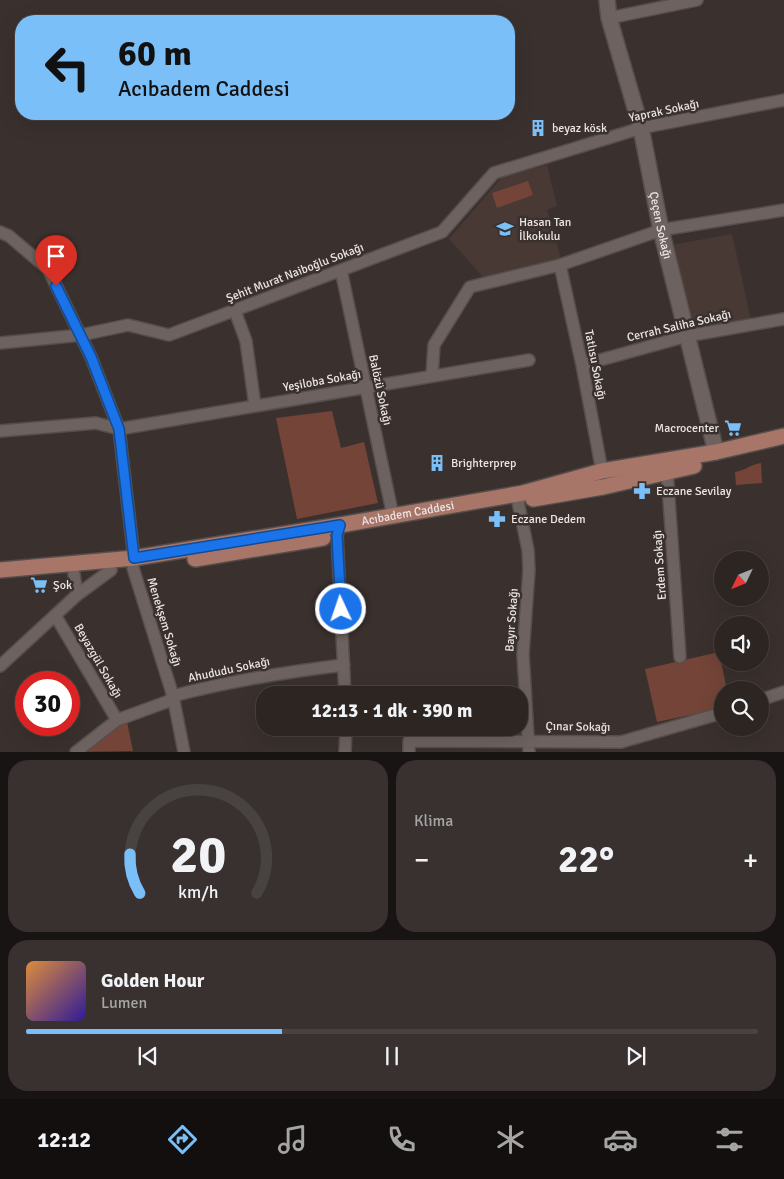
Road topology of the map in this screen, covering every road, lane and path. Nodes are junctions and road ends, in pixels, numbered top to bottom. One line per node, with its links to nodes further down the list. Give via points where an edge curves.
1 (607, 0): 3 (main road, Çeçen Sokağı)
2 (697, 0): 3 (street)
3 (608, 18): 5 (main road, Çeçen Sokağı)
4 (784, 100): 5 (street, Yaprak Sokağı)
5 (641, 128): 6 (street, Yaprak Sokağı); 8 (main road, Çeçen Sokağı)
6 (494, 173): 11 (street, Şehit Murat Naiboğlu Sokağı, via 442,232)
7 (784, 210): 8 (street)
8 (660, 230): 10 (street); 15 (main road, Çeçen Sokağı)
9 (3, 235): 14 (street, Menekşem Sokağı, via 48,270)
10 (560, 266): 18 (street, Tatlısu Sokağı); 19 (street, via 470,287 434,345)
11 (341, 270): 12 (street, Şehit Murat Naiboğlu Sokağı); 20 (street, Balözü Sokağı)
12 (235, 311): 14 (street, Şehit Murat Naiboğlu Sokağı, via 169,335 128,324); 21 (street, via 246,341)
13 (784, 319): 15 (street, Cerrah Saliha Sokağı)
14 (81, 335): 16 (street, Şehit Murat Naiboğlu Sokağı); 22 (street, Menekşem Sokağı)
15 (687, 336): 18 (street, Cerrah Saliha Sokağı); 26 (main road, Çeçen Sokağı)
16 (0, 343)
17 (529, 360): 19 (street, Yeşiloba Sokağı)
18 (582, 365): 27 (street, Tatlısu Sokağı)
19 (432, 376): 20 (street, Yeşiloba Sokağı)
20 (365, 387): 21 (street, Yeşiloba Sokağı); 30 (street, Balözü Sokağı)
21 (255, 406): 22 (street, Yeşiloba Sokağı)
22 (119, 429): 23 (street, via 96,423); 32 (street, Menekşem Sokağı)
23 (0, 432)
24 (784, 436): 26 (main road, Acıbadem Caddesi)
25 (784, 447): 28 (main road, Acıbadem Caddesi)
26 (716, 452): 27 (main road, Acıbadem Caddesi)
27 (602, 471): 29 (main road, Acıbadem Caddesi)
28 (667, 471): 29 (main road, Acıbadem Caddesi, via 603,487); 39 (street, Erdem Sokağı)
29 (520, 498): 30 (main road, Acıbadem Caddesi); 31 (main road, Acıbadem Caddesi); 49 (street, Bayır Sokağı, via 529,570 523,654)
30 (393, 516): 31 (main road, Acıbadem Caddesi)
31 (338, 530): 32 (main road, Acıbadem Caddesi, via 282,546); 40 (street)
32 (134, 563): 33 (main road, Acıbadem Caddesi); 34 (main road, Acıbadem Caddesi); 44 (street, Menekşem Sokağı)
33 (0, 570)
34 (111, 570): 35 (main road, Acıbadem Caddesi); 37 (street)
35 (74, 574): 36 (main road, Acıbadem Caddesi); 37 (street)
36 (0, 578)
37 (77, 595): 38 (street)
38 (56, 615): 41 (street); 47 (street, Beyazgül Sokağı)
39 (680, 657)
40 (344, 665): 42 (street); 44 (street, Ahududu Sokağı, via 217,684)
41 (0, 666)
42 (345, 686)
43 (784, 692): 45 (street)
44 (173, 696): 47 (street, Ahududu Sokağı, via 169,701); 51 (street, Menekşem Sokağı)
45 (769, 697)
46 (714, 715): 49 (street, Çınar Sokağı, via 621,742)
47 (117, 720): 50 (street, Ahududu Sokağı)
48 (346, 736): 52 (street)
49 (529, 746): 53 (street, Çınar Sokağı, via 409,741)
50 (76, 752)
51 (184, 752)
52 (345, 752)
53 (409, 752)

